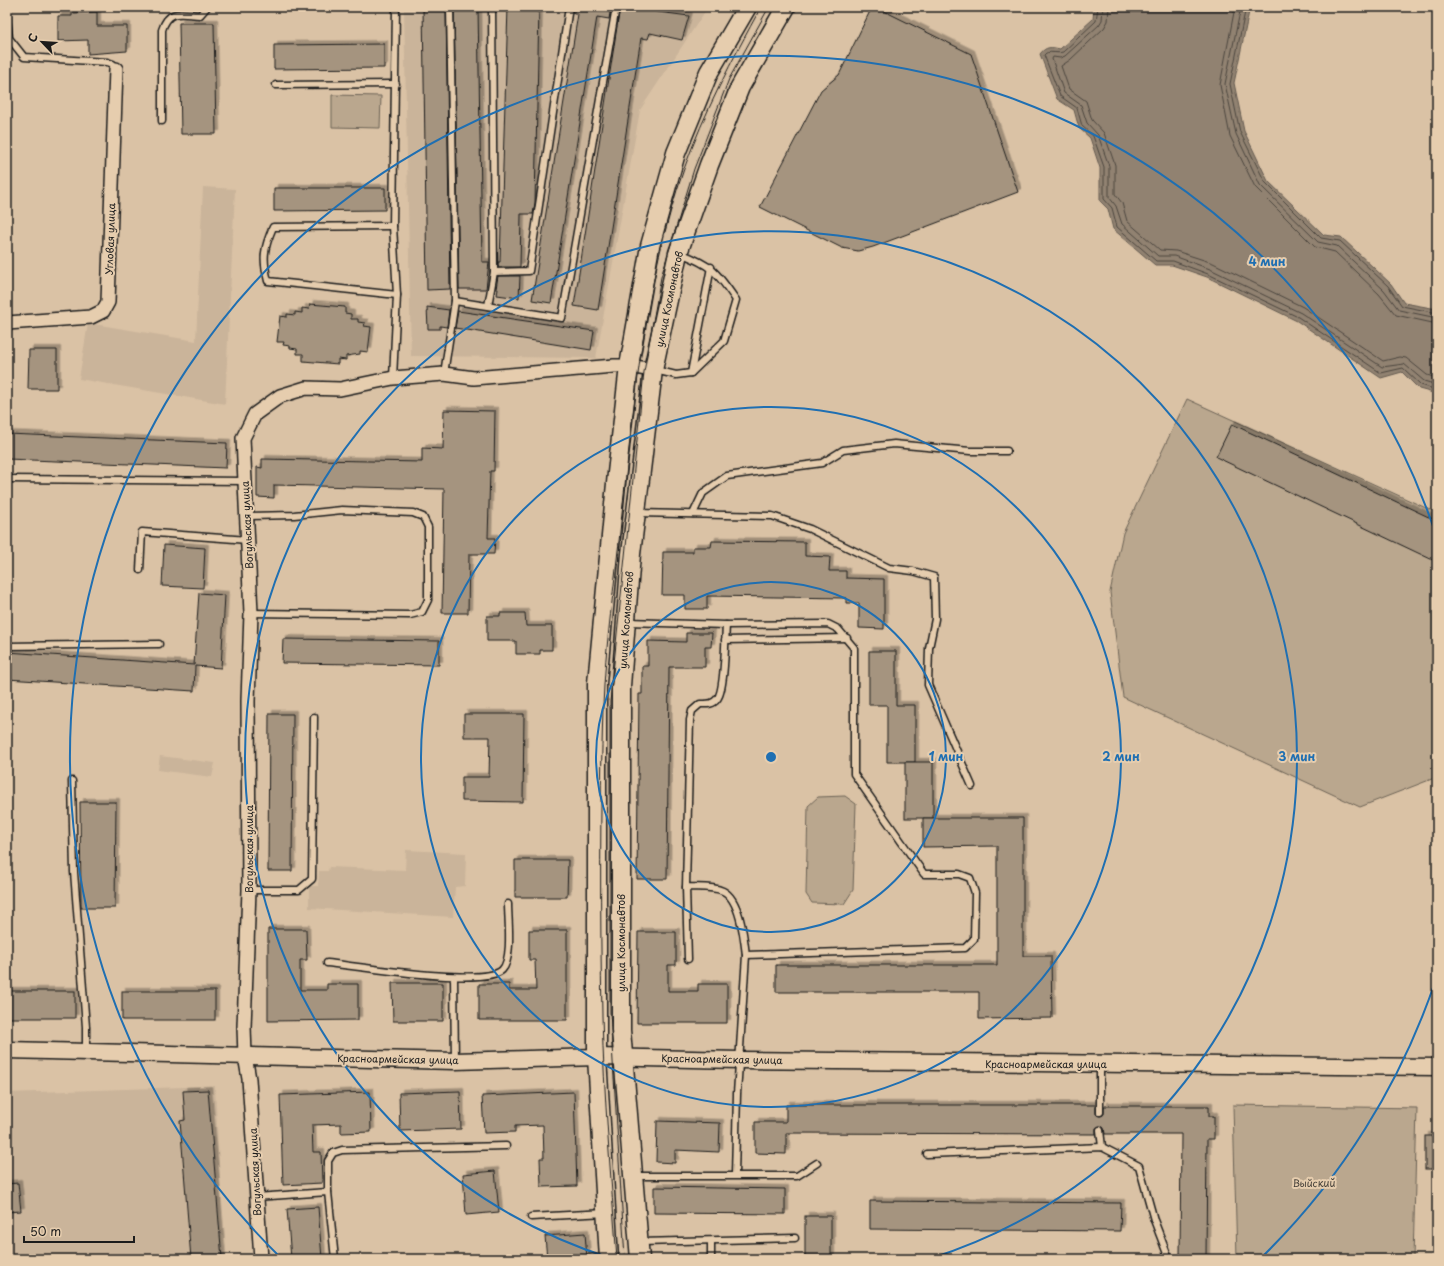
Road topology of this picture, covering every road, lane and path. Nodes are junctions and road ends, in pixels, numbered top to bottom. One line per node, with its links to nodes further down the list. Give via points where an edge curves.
1 (207, 7): 13 (lane, via 200,15 174,14 166,19 162,30)
2 (396, 7): 11 (lane)
3 (450, 7): 19 (lane)
4 (492, 7): 17 (lane)
5 (569, 7): 17 (lane, via 530,271)
6 (616, 7): 20 (lane, via 562,318)
7 (747, 7): 22 (main road, via 709,72 676,154 650,246)
8 (786, 7): 15 (main road, улица Космонавтов, via 740,87)
9 (7, 17): 10 (lane, via 9,38 24,57 107,62 113,64)
10 (116, 69): 21 (street, Угловая улица, via 108,302 103,311 91,317)
11 (396, 84): 12 (lane); 14 (lane)
12 (276, 85)
13 (162, 121)
14 (393, 226): 18 (lane); 18 (lane, via 273,227 266,244 263,263 268,281)
15 (678, 253): 16 (lane); 23 (main road, улица Космонавтов)
16 (711, 267): 24 (lane); 24 (lane, via 736,300 724,341)
17 (494, 272): 20 (lane)
18 (397, 295): 26 (lane)
19 (455, 301): 20 (lane); 25 (lane)
20 (488, 306)
21 (7, 323)
22 (630, 366): 23 (street); 25 (street, via 474,378); 55 (main road, via 597,683)
23 (653, 370): 24 (lane, via 676,375); 30 (main road, улица Космонавтов)
24 (691, 373)
25 (444, 374): 26 (street)
26 (393, 378): 29 (street, Вогульская улица, via 340,389 306,388 280,396 255,414 243,438)
27 (1007, 451): 31 (lane, via 970,451 894,444 843,450 822,463 728,476 703,493)
28 (7, 479): 29 (lane)
29 (245, 481): 32 (street, Вогульская улица)
30 (636, 513): 31 (lane); 36 (main road, улица Космонавтов)
31 (693, 514): 44 (lane, via 772,516 810,529 889,568 934,577 935,619 929,648 928,685)
32 (247, 516): 33 (street, Вогульская улица); 35 (lane, via 342,510 413,513 423,517 428,527 428,600 422,612 410,615)
33 (248, 540): 34 (lane, via 142,532); 35 (street, Вогульская улица)
34 (140, 570)
35 (251, 613): 46 (street, Вогульская улица, via 248,701)
36 (625, 622): 37 (lane); 56 (main road, улица Космонавтов, via 622,686)
37 (726, 625): 38 (lane, via 828,624); 39 (lane)
38 (847, 638): 39 (lane); 48 (lane, via 854,648 854,774 924,874 959,874 970,878 975,893 974,939 965,948)
39 (725, 640): 45 (lane, via 722,689 717,699 710,704 700,704 692,711 690,720)
40 (159, 644): 41 (lane)
41 (7, 646)
42 (314, 717): 46 (lane, via 312,879 299,890)
43 (72, 780): 53 (lane, via 74,872)
44 (972, 786)
45 (686, 887): 48 (lane, via 724,892 734,903 740,915); 49 (lane)
46 (249, 890): 54 (street, Вогульская улица)
47 (508, 904): 51 (lane, via 509,959 502,970 491,976)
48 (746, 955): 57 (lane)
49 (688, 959)
50 (327, 963): 51 (lane)
51 (454, 977): 58 (lane)
52 (7, 1050): 53 (street, Красноармейская улица)
53 (86, 1052): 54 (street, Красноармейская улица)
54 (245, 1056): 58 (street, Красноармейская улица); 70 (street, Вогульская улица, via 250,1079)
55 (597, 1057): 56 (street, Красноармейская улица); 58 (street, Красноармейская улица); 71 (main road)
56 (623, 1057): 57 (street, Красноармейская улица); 68 (main road, улица Космонавтов)
57 (739, 1060): 59 (street, Красноармейская улица); 67 (lane)
58 (455, 1061)
59 (1100, 1064): 60 (street, Красноармейская улица); 61 (lane)
60 (1437, 1067)
61 (1100, 1112)
62 (1100, 1130): 64 (lane)
63 (506, 1146): 69 (lane, via 342,1150 333,1153 328,1161)
64 (1102, 1147): 65 (lane); 80 (lane, via 1139,1166 1154,1220)
65 (927, 1154)
66 (818, 1163): 67 (lane, via 797,1176)
67 (735, 1175): 68 (lane)
68 (633, 1176): 75 (main road, улица Космонавтов)
69 (328, 1192): 70 (lane); 77 (lane)
70 (256, 1197): 76 (street, Вогульская улица)
71 (607, 1213): 72 (lane); 78 (main road)
72 (531, 1216)
73 (796, 1238): 74 (lane)
74 (711, 1241): 75 (lane); 79 (lane)
75 (639, 1250)
76 (261, 1259)
77 (335, 1259)
78 (609, 1259)
79 (711, 1259)
80 (1169, 1259)

